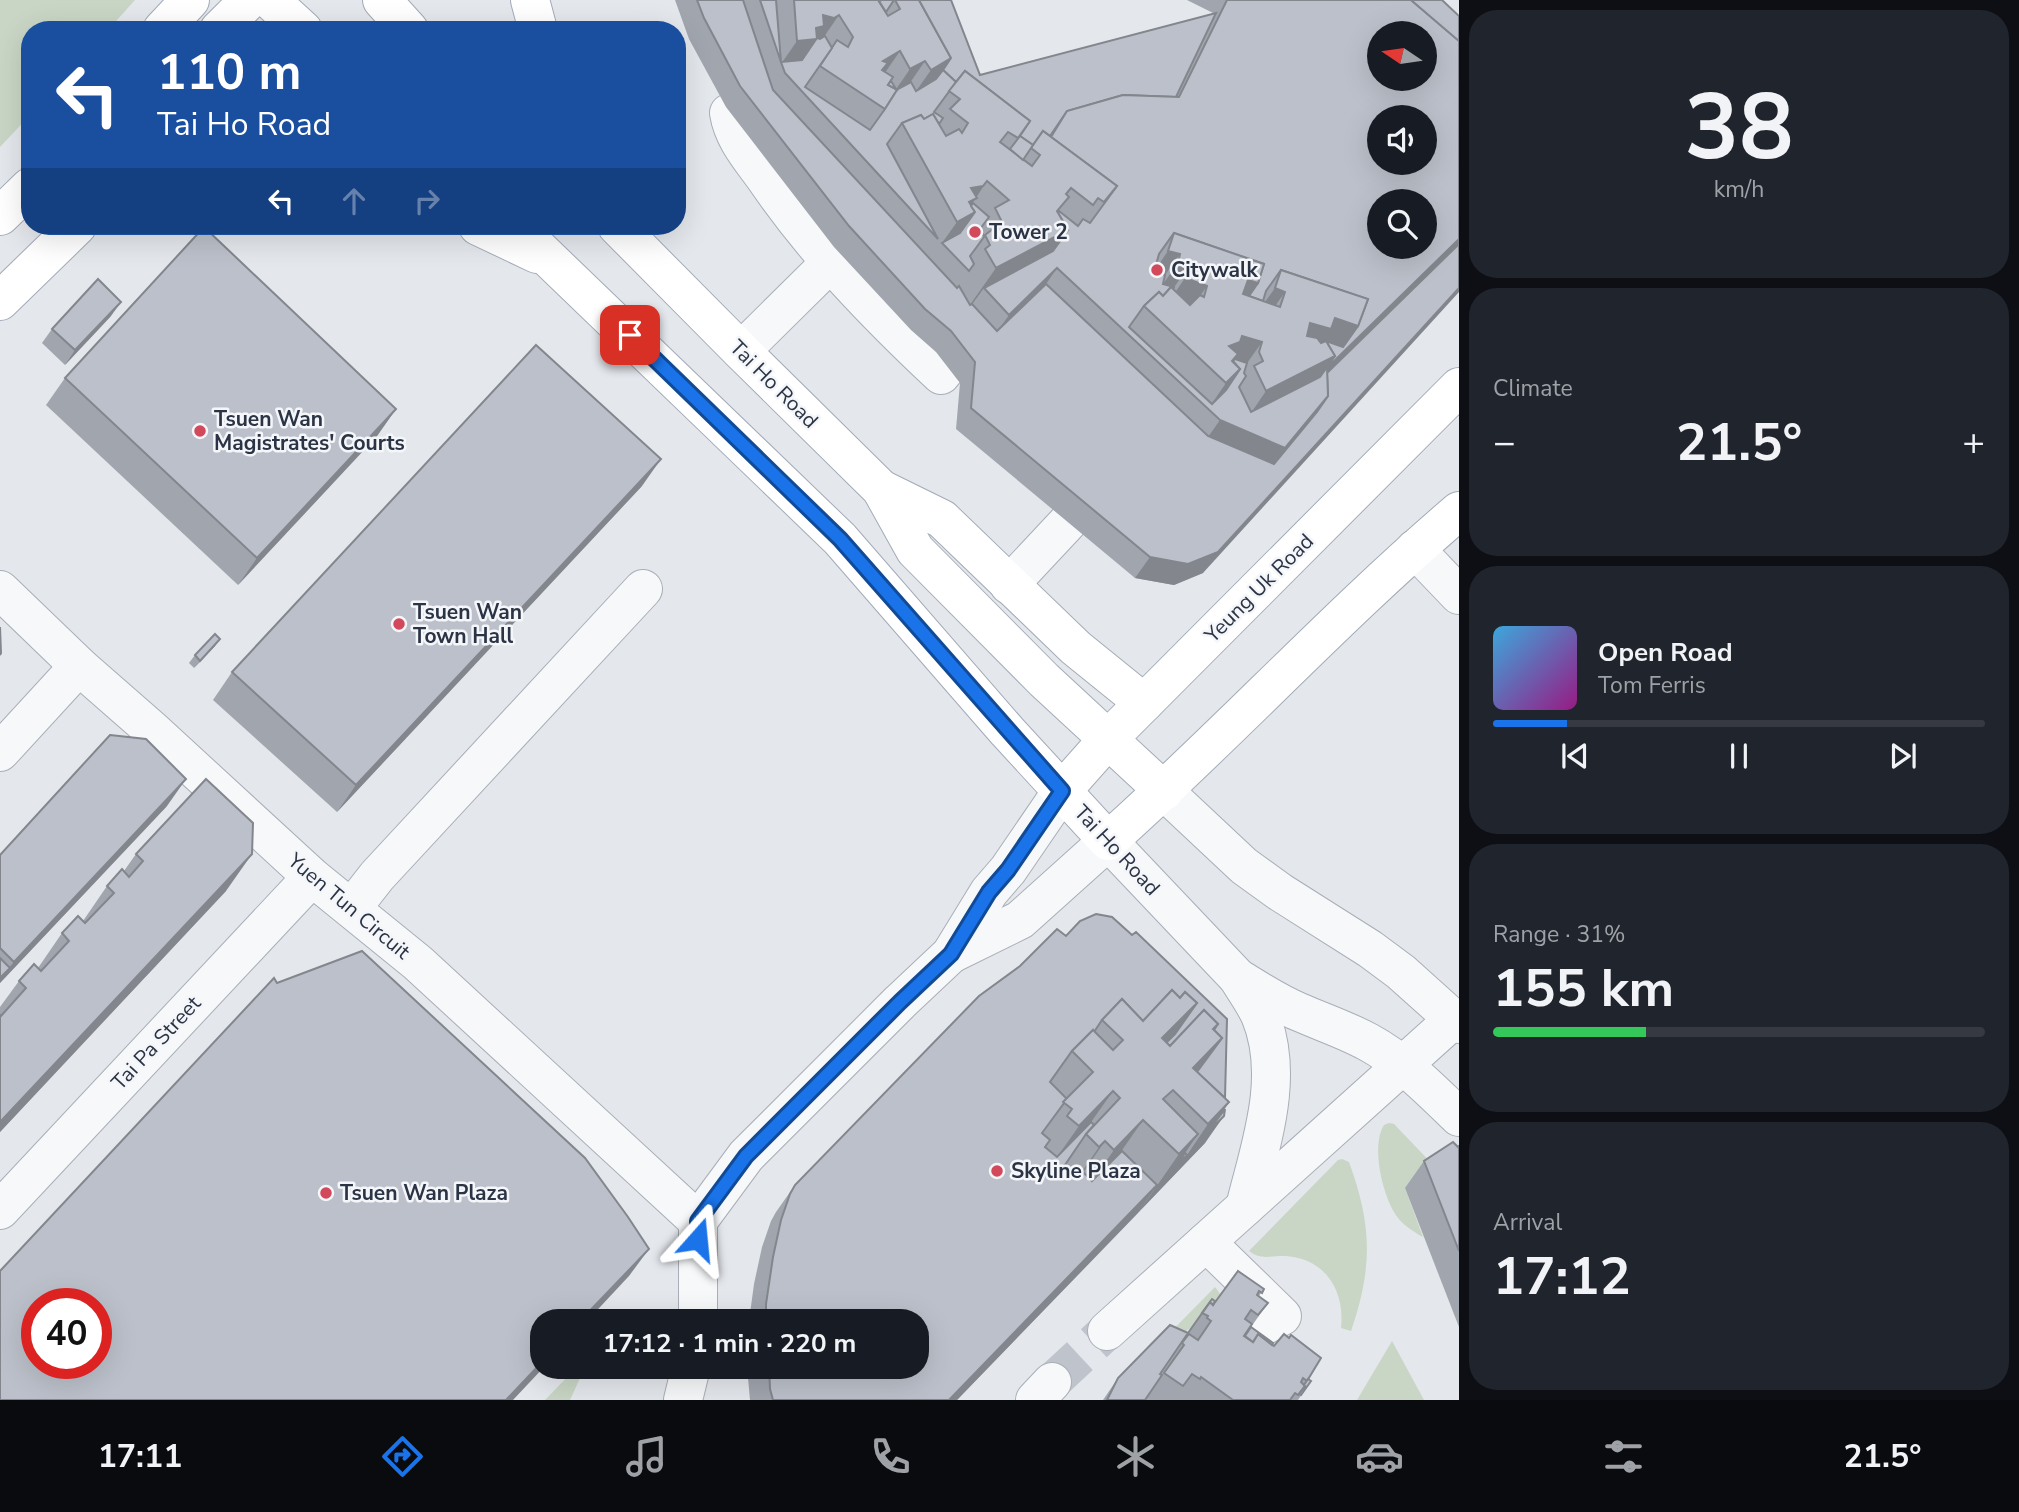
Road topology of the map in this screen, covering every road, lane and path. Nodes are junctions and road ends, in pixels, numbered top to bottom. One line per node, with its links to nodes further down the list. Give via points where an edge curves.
1 (190, 0): 5 (main road)
2 (249, 0): 6 (main road)
3 (382, 0): 7 (main road)
4 (530, 0): 8 (main road)
5 (170, 21)
6 (228, 21)
7 (401, 21)
8 (536, 21)
9 (729, 113): 17 (street, via 740,142 766,170 782,204)
10 (21, 196): 11 (main road)
11 (0, 216)
12 (68, 235): 18 (main road)
13 (497, 235): 16 (main road)
14 (525, 235): 16 (main road, Tai Ho Road)
15 (626, 235): 19 (main road, Tai Ho Road)
16 (554, 262): 34 (main road, Tai Ho Road, via 840,539)
17 (830, 263): 19 (street); 20 (street, via 896,324 941,375)
18 (0, 301)
19 (741, 351): 22 (main road, Tai Ho Road)
20 (945, 370)
21 (1459, 387): 31 (main road, Yeung Uk Road)
22 (881, 489): 26 (main road, via 942,519); 32 (main road, Tai Ho Road, via 915,550)
23 (1459, 511): 25 (main road)
24 (1068, 522): 26 (street)
25 (1415, 549): 29 (street); 35 (main road)
26 (1009, 585): 31 (main road)
27 (643, 589): 38 (street)
28 (0, 590): 30 (street, Yuen Tun Circuit)
29 (1459, 595)
30 (79, 666): 33 (street); 37 (street, Yuen Tun Circuit)
31 (1144, 703): 32 (main road, Yeung Uk Road)
32 (1108, 740): 34 (main road, Yeung Uk Road); 35 (main road, Tai Ho Road)
33 (0, 752)
34 (1062, 791): 36 (main road, Tai Ho Road); 39 (street)
35 (1164, 791): 36 (main road); 41 (street, Tai Ho Road, via 1244,866 1370,949)
36 (1108, 841): 39 (street, via 1020,920); 40 (street, Tai Ho Road)
37 (312, 877): 38 (street, Yuen Tun Circuit); 45 (street, Tai Pa Street)
38 (352, 908): 46 (street, Yuen Tun Circuit)
39 (951, 954): 46 (street, via 746,1156)
40 (1238, 978): 42 (street, Tai Ho Road, via 1299,1012 1370,1043); 44 (street, via 1259,1015 1271,1062 1268,1115)
41 (1457, 1022): 42 (street, Tai Ho Road)
42 (1404, 1066): 43 (street, Tai Ho Road); 44 (street, Tai Ho Road)
43 (1459, 1117)
44 (1245, 1207): 47 (street, Tai Ho Road)
45 (0, 1210)
46 (698, 1221): 48 (street)
47 (1206, 1242): 49 (street, Tai Ho Road); 50 (street, via 1282,1317)
48 (698, 1309)
49 (1107, 1331)
50 (1223, 1348)
51 (688, 1379): 52 (street)
52 (683, 1400)

